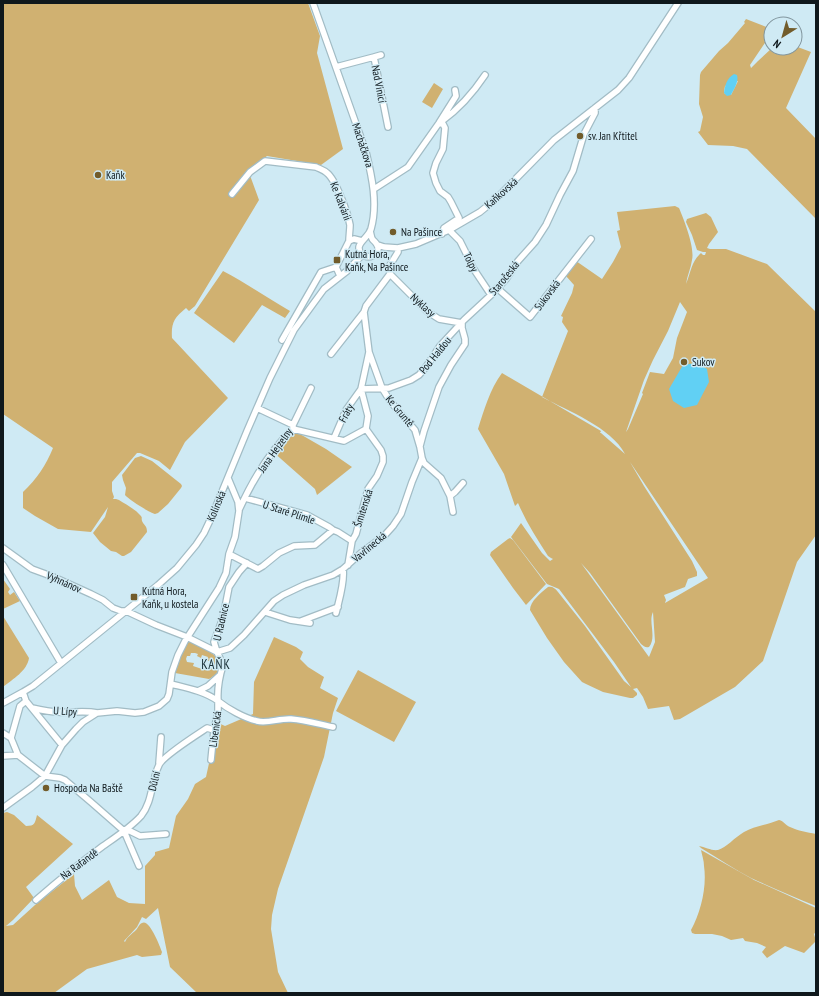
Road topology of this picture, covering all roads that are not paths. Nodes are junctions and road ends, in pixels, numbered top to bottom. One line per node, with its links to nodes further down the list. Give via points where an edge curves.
1 (313, 3): 5 (street, Macháčkova)
2 (678, 3): 8 (street, Kaňkovská, via 629,78)
3 (381, 55): 4 (street)
4 (374, 57): 5 (street, Nad Vinicí); 10 (street, Nad Vinicí)
5 (335, 65): 11 (street, Macháčkova, via 366,152)
6 (485, 75): 9 (street, via 467,99)
7 (455, 90): 9 (street, via 456,96)
8 (597, 107): 13 (street, Kaňkovská, via 554,140 496,199 480,212); 26 (street, Staročeská, via 584,134 573,171 546,225)
9 (439, 123): 11 (street, via 408,167); 15 (street, via 445,128 445,137 433,173 440,191 451,202 459,218 444,228)
10 (388, 127)
11 (374, 189): 14 (street, Macháčkova)
12 (232, 194): 19 (street, Ke Kalvárii, via 250,172 265,160 322,169 331,176 337,188 349,221)
13 (449, 230): 15 (street, Kaňkovská); 27 (street, Tolpy, via 460,241 473,268)
14 (370, 231): 16 (street); 18 (street)
15 (442, 234): 21 (street, Kaňkovská)
16 (372, 239): 18 (street); 20 (street)
17 (591, 239): 26 (street, Sukovská, via 530,317)
18 (364, 240): 19 (street); 22 (street, via 359,248)
19 (349, 241): 23 (street)
20 (377, 248): 21 (street, Kaňkovská); 22 (street, via 371,257)
21 (398, 248): 24 (street, via 390,265)
22 (362, 255): 25 (street, Kolínská)
23 (336, 268): 25 (street); 30 (street, via 321,272)
24 (390, 274): 28 (street); 29 (street, Nyklasy, via 428,312 439,319)
25 (340, 276): 36 (street, Kolínská, via 324,289 294,330)
26 (497, 288): 27 (street, Staročeská)
27 (491, 294): 29 (street, Staročeská)
28 (364, 312): 31 (street, Ke Gruntě); 32 (street)
29 (462, 323): 34 (street, Pod Haldou, via 440,346 419,375 399,385); 40 (street, via 465,344 439,387)
30 (282, 340)
31 (369, 352): 34 (street, Ke Gruntě); 35 (street, Ke Gruntě)
32 (331, 354)
33 (311, 388): 37 (street)
34 (382, 388): 35 (street, Ke Gruntě); 39 (street, Ke Gruntě)
35 (361, 389): 38 (street, via 368,416); 41 (street, Fráty, via 346,410)
36 (257, 408): 37 (street, Jana Hejzelny); 44 (street, Kolínská)
37 (293, 427): 41 (street, Fráty); 47 (street, Jana Hejzelny, via 272,453)
38 (366, 429): 41 (street, Fráty, via 344,441); 51 (street, Šmitenská, via 381,450 383,462 368,489 356,534)
39 (415, 430): 40 (street); 42 (street, Ke Gruntě)
40 (424, 431): 42 (street)
41 (334, 438)
42 (420, 447): 43 (street, Ke Gruntě)
43 (422, 458): 46 (street, via 441,478); 53 (street, Vavřinecká, via 401,514 384,536)
44 (228, 478): 48 (street, U Radnice); 62 (street, Kolínská, via 204,533 196,545 177,568)
45 (463, 483): 46 (street)
46 (450, 496): 49 (street)
47 (245, 498): 48 (street, Jana Hejzelny); 50 (street, U Staré Plimle, via 307,515)
48 (239, 511): 54 (street, U Radnice)
49 (454, 512)
50 (333, 530): 51 (street, U Staré Plimle); 55 (street, via 315,545 294,546 279,553 258,569)
51 (351, 543): 53 (street, U Staré Plimle); 57 (street, Šmitenská)
52 (3, 548): 62 (street, Vyhnánov, via 32,569 91,594 113,608)
53 (361, 553): 57 (street, Vavřinecká)
54 (229, 554): 55 (street); 59 (street, U Radnice, via 226,573)
55 (247, 563): 60 (street, U Radnice, via 228,587)
56 (3, 565): 69 (street)
57 (348, 565): 58 (street, Vavřinecká)
58 (343, 569): 61 (street, Vavřinecká); 63 (street, Vavřinecká, via 283,594)
59 (219, 588): 60 (street, U Radnice); 67 (street, U Radnice)
60 (227, 592): 68 (street, U Radnice, via 223,618 214,642)
61 (338, 607): 64 (street, Vavřinecká); 65 (street)
62 (126, 611): 67 (street, Vyhnánov); 69 (street, Kolínská)
63 (265, 612): 65 (street); 68 (street, Vavřinecká, via 230,648)
64 (336, 613)
65 (300, 622): 66 (street)
66 (310, 622)
67 (187, 636): 68 (street, Vyhnánov); 71 (street, U Radnice, via 178,655)
68 (216, 652): 70 (street, via 223,665)
69 (61, 663): 73 (street, Kolínská)
70 (220, 676): 72 (street); 75 (street)
71 (170, 684): 72 (street, Libenická); 78 (street, U Lípy, via 167,699 159,706 144,712)
72 (198, 691): 75 (street, Libenická)
73 (23, 692): 74 (street, U Lípy); 76 (street, Kolínská)
74 (26, 701): 77 (street, U Lípy); 83 (street, via 20,706)
75 (218, 701): 79 (street, via 258,722 289,719); 80 (street, Libenická)
76 (3, 703)
77 (32, 708): 78 (street, U Lípy); 84 (street, U Lípy)
78 (97, 713): 84 (street, via 83,722)
79 (333, 727)
80 (214, 730): 86 (street, Důlní, via 207,728); 89 (street, Libenická)
81 (3, 733): 83 (street)
82 (160, 737): 85 (street)
83 (11, 738): 87 (street)
84 (62, 745): 91 (street)
85 (160, 749): 86 (street); 90 (street)
86 (173, 752): 90 (street, Důlní)
87 (18, 755): 88 (street); 91 (street)
88 (3, 756)
89 (211, 760)
90 (159, 763): 93 (street, Důlní, via 146,808)
91 (45, 776): 92 (street); 93 (street, via 65,780)
92 (3, 808)
93 (124, 831): 94 (street, via 140,836); 95 (street); 96 (street, Na Rafandě)
94 (166, 834)
95 (139, 866)
96 (36, 900)

